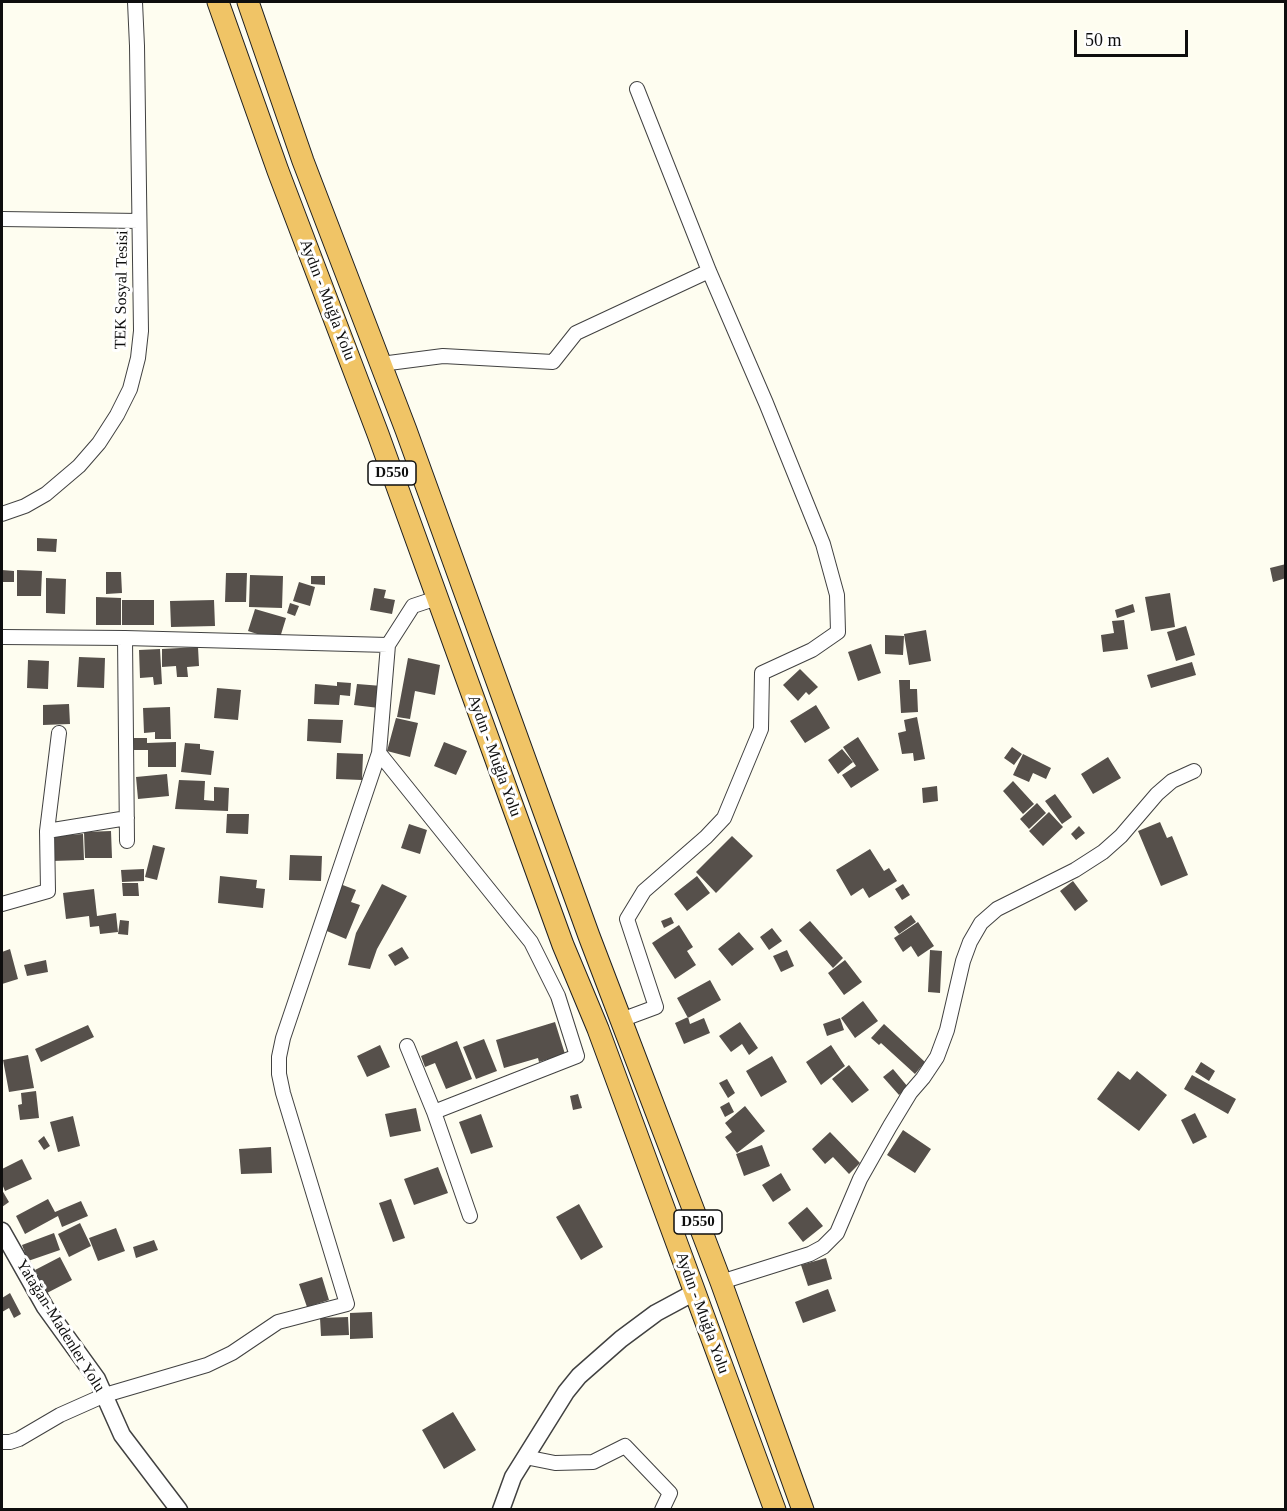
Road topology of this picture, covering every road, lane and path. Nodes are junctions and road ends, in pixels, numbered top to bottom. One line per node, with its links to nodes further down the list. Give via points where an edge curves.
1 (135, 2): 6 (street, TEK Sosyal Tesisi)
2 (219, 2): 10 (highway, Aydın - Muğla Yolu / D550)
3 (248, 2): 8 (highway, Aydın - Muğla Yolu / D550, via 303,161)
4 (637, 89): 7 (street)
5 (2, 219): 6 (street, TEK Sosyal Tesisi)
6 (140, 221): 9 (street, TEK Sosyal Tesisi, via 141,331 130,389 99,443 78,466 46,494)
7 (709, 271): 8 (street, via 576,333 553,362 443,356); 21 (street, via 823,544 837,595 838,632 812,650 762,673 761,729 724,818 644,891 627,919 656,1007)
8 (381, 364): 21 (highway, Aydın - Muğla Yolu / D550)
9 (2, 514)
10 (437, 598): 13 (street, via 412,606); 27 (highway, Aydın - Muğla Yolu / D550)
11 (2, 637): 12 (street)
12 (125, 638): 13 (street); 17 (street)
13 (388, 645): 15 (street)
14 (59, 733): 18 (street)
15 (379, 753): 23 (street, via 531,942 558,996 577,1056); 28 (street, via 279,1057 283,1093 346,1304 278,1322 207,1365)
16 (1194, 771): 26 (street, via 1172,781 1157,794 1103,852 997,909 981,923 963,961 948,1030 937,1057 890,1126 860,1179 837,1233 810,1254)
17 (127, 818): 18 (street); 19 (street)
18 (47, 831): 20 (street, via 48,891)
19 (127, 841)
20 (2, 904)
21 (621, 1020): 26 (highway, Aydın - Muğla Yolu / D550)
22 (407, 1046): 23 (street)
23 (434, 1112): 24 (street)
24 (470, 1216)
25 (2, 1231): 28 (street, Yatağan-Madenler Yolu, via 45,1307)
26 (721, 1282): 27 (highway); 35 (highway, Aydın - Muğla Yolu / D550)
27 (695, 1292): 30 (street, via 656,1313 596,1359 566,1392); 34 (highway, Aydın - Muğla Yolu / D550)
28 (105, 1395): 29 (street, via 19,1439); 31 (street, Yatağan-Madenler Yolu, via 122,1435)
29 (2, 1442)
30 (525, 1458): 32 (street); 33 (street, via 593,1462 625,1446 670,1493)
31 (179, 1509)
32 (501, 1509)
33 (662, 1509)
34 (775, 1509)
35 (803, 1509)

